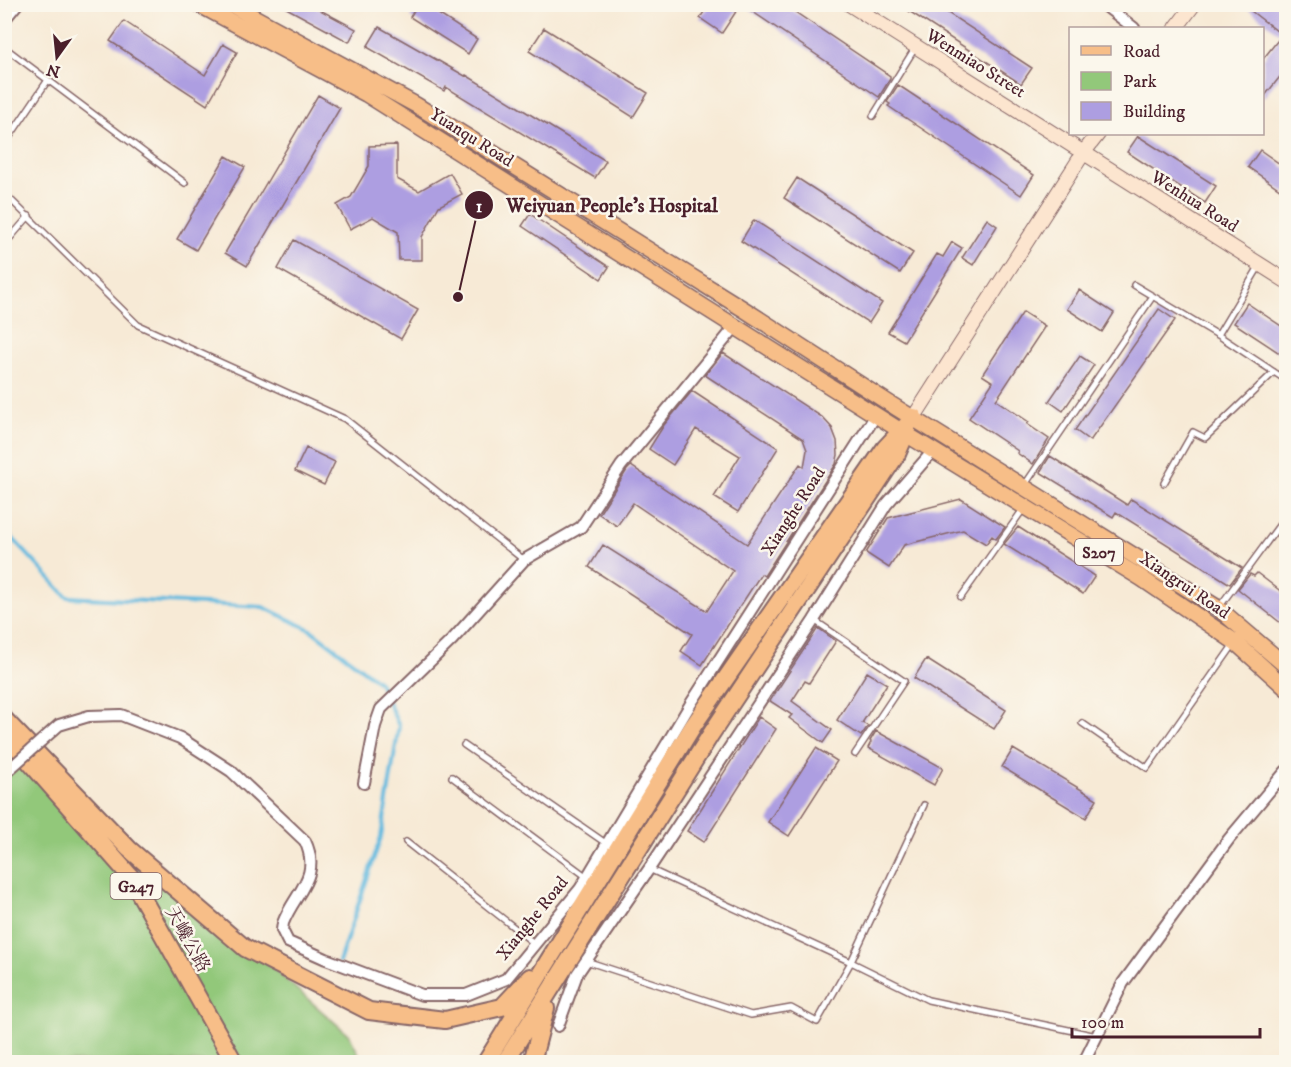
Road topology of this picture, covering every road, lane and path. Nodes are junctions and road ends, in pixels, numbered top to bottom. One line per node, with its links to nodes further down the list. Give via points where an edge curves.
1 (17, 4): 7 (street)
2 (198, 4): 25 (main road, Yuanqu Road / S207, via 366,94)
3 (230, 4): 30 (main road, Yuanqu Road / S207, via 416,105)
4 (849, 4): 10 (main road, Wenmiao Street)
5 (1103, 4): 8 (street)
6 (1194, 4): 9 (main road)
7 (4, 20)
8 (1133, 27)
9 (1177, 27)
10 (916, 46): 13 (lane); 16 (main road, Wenmiao Street)
11 (4, 47): 12 (lane)
12 (48, 80): 15 (lane); 17 (lane)
13 (873, 116)
14 (1097, 135): 16 (main road)
15 (4, 145)
16 (1084, 152): 21 (main road, Wenhua Road); 30 (main road)
17 (185, 183)
18 (4, 192): 19 (lane)
19 (28, 216): 20 (lane); 37 (lane, via 138,326 345,419)
20 (4, 245)
21 (1261, 264): 22 (main road, Wenhua Road); 26 (lane)
22 (1287, 281)
23 (1134, 285): 24 (lane)
24 (1153, 296): 26 (lane); 34 (lane)
25 (735, 327): 29 (main road, Yuanqu Road / S207); 37 (street, via 621,466 581,527)
26 (1218, 335): 27 (lane)
27 (1274, 372): 28 (lane); 33 (lane, via 1205,438 1193,432)
28 (1287, 380)
29 (876, 415): 31 (main road, Yuanqu Road / S207); 55 (street, Xianghe Road, via 690,705)
30 (914, 417): 31 (highway); 34 (main road, Xiangrui Road / S207); 62 (highway, via 897,454 711,734)
31 (901, 431): 32 (main road, Xiangrui Road / S207); 59 (highway, via 885,448 693,726)
32 (933, 451): 35 (main road, Xiangrui Road / S207); 40 (street, via 886,505)
33 (1164, 483)
34 (1024, 487): 39 (main road, Xiangrui Road / S207)
35 (1025, 507): 38 (lane); 41 (main road, Xiangrui Road / S207, via 1141,578)
36 (1287, 516): 39 (lane)
37 (524, 560): 52 (street, via 452,640 381,709)
38 (961, 597)
39 (1218, 608): 42 (main road, Xiangrui Road / S207)
40 (814, 620): 48 (lane, via 904,681); 56 (street)
41 (1235, 642): 43 (main road, Xiangrui Road / S207); 45 (lane, via 1147,768)
42 (1287, 666)
43 (1287, 688)
44 (4, 719): 59 (highway, via 129,849 245,948 369,1011 445,1020 502,1007)
45 (1082, 723)
46 (4, 733): 65 (highway, 天巉公路 / G247, via 130,876)
47 (464, 745): 55 (lane)
48 (855, 754)
49 (1287, 771): 64 (street, via 1229,839 1123,983)
50 (4, 774): 58 (street, Xianghe Road, bridge, via 59,725 89,716 121,715 180,738 231,771 305,841 310,852 309,876 285,917 282,930 288,942 422,995 466,995 506,979)
51 (452, 777): 57 (lane)
52 (364, 783)
53 (924, 805): 61 (lane)
54 (406, 842): 58 (lane)
55 (607, 844): 57 (street, Xianghe Road)
56 (650, 869): 60 (street); 61 (lane)
57 (587, 878): 58 (street, Xianghe Road)
58 (535, 944)
59 (554, 953): 66 (highway)
60 (586, 960): 61 (lane, via 751,1015 791,1008 817,1022); 63 (street)
61 (851, 962): 64 (lane, via 928,1000)
62 (550, 993): 67 (highway); 68 (highway)
63 (558, 1026)
64 (1097, 1036): 69 (street)
65 (234, 1062)
66 (486, 1062)
67 (506, 1062)
68 (532, 1062)
69 (1084, 1062)

